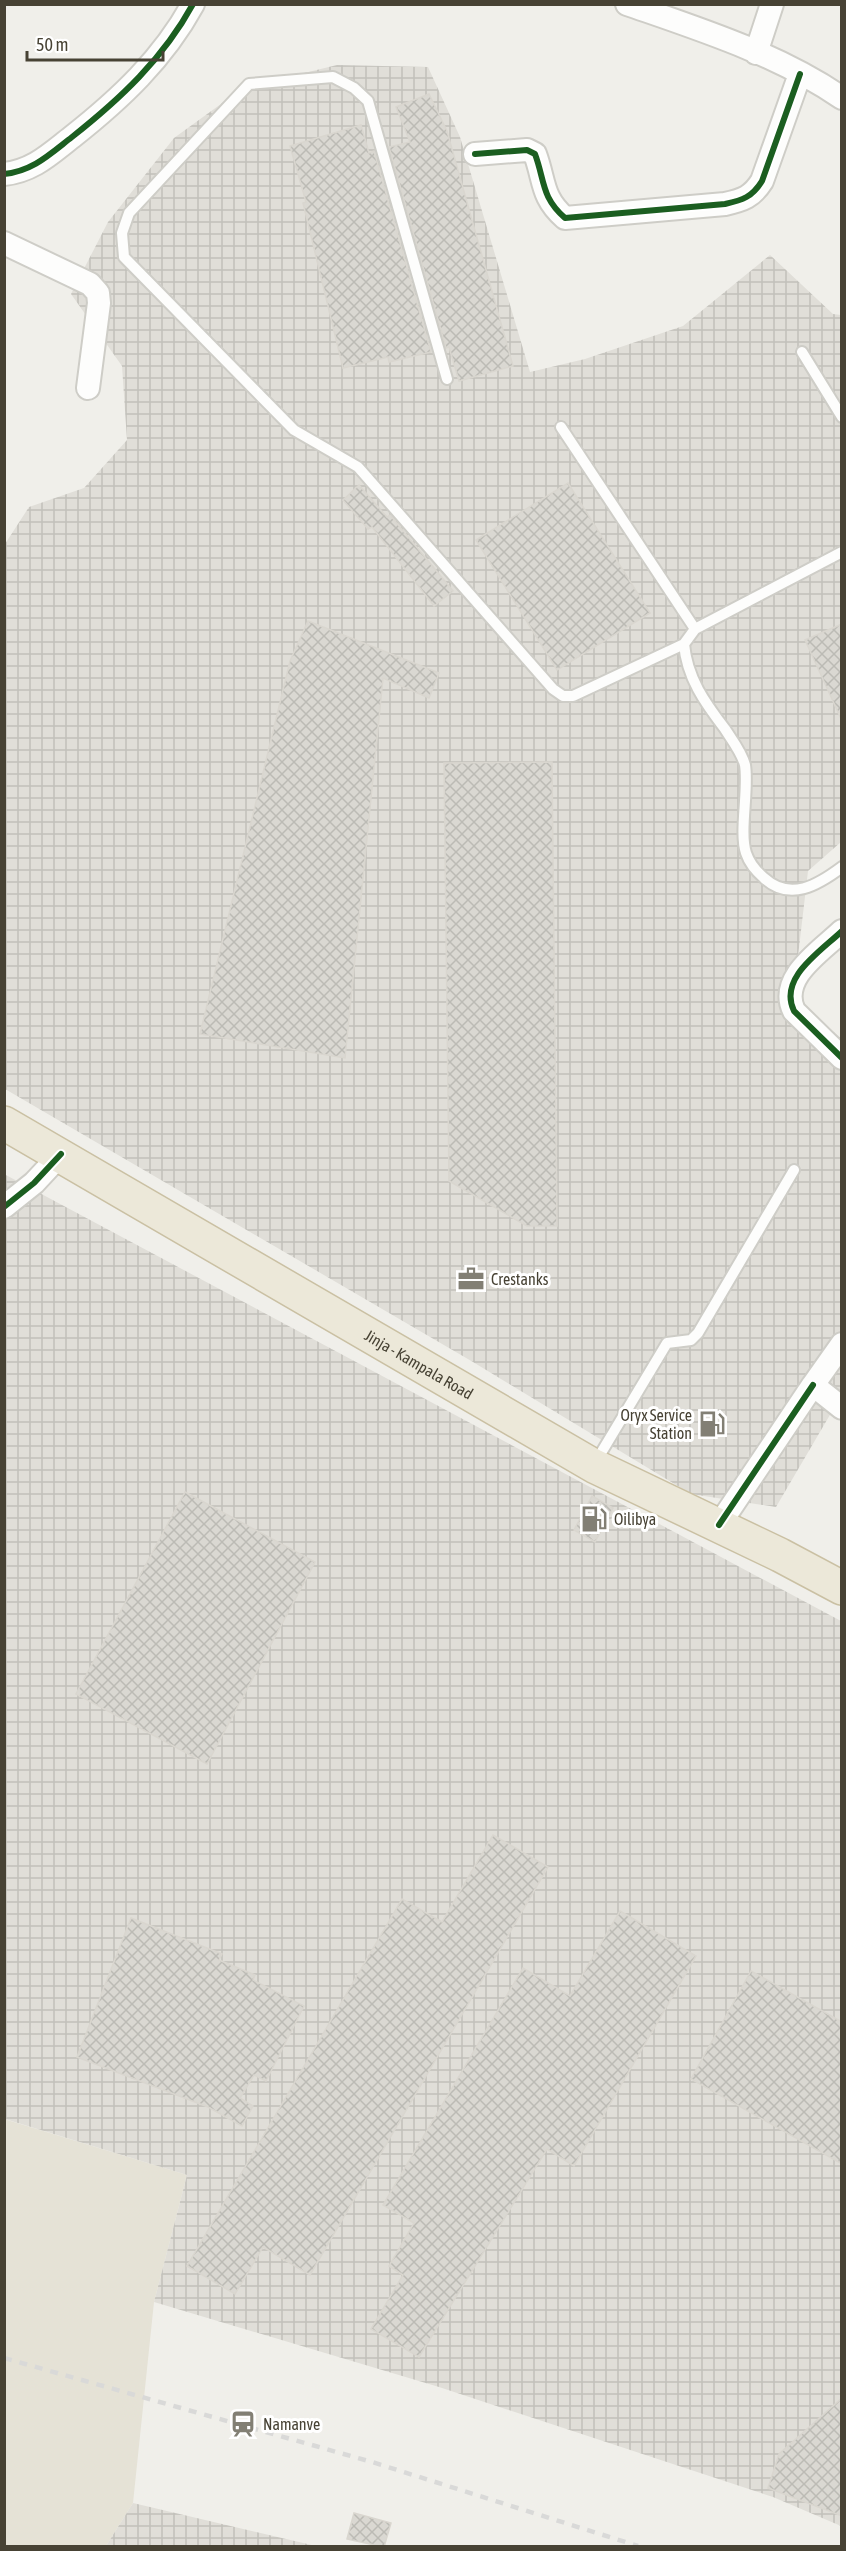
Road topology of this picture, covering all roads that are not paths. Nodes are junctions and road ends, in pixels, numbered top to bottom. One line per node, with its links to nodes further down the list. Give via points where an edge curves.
1 (193, 4): 8 (street, via 150,67 119,99 39,163 22,172)
2 (627, 4): 4 (street)
3 (772, 4): 4 (street)
4 (756, 53): 5 (street)
5 (800, 74): 6 (street); 7 (street, via 762,181 744,200 565,218 551,206 535,154 527,150)
6 (842, 98)
7 (475, 154)
8 (4, 174)
9 (4, 243): 12 (street, via 90,284 98,293)
10 (802, 352): 13 (lane)
11 (447, 379): 17 (lane, via 368,101 333,76 249,84 129,213 122,233 124,257 294,430 358,467 553,689 563,696 573,696)
12 (88, 388)
13 (842, 417)
14 (561, 427): 16 (lane)
15 (842, 552): 16 (lane)
16 (695, 629): 17 (lane)
17 (684, 644): 18 (lane, via 686,666 745,765 745,852 757,872 772,886 793,892 819,884)
18 (842, 867)
19 (842, 931): 20 (street, via 801,970 790,990 790,1002 798,1017)
20 (842, 1058)
21 (4, 1123): 22 (highway, Jinja - Kampala Road)
22 (61, 1154): 24 (street, via 34,1184); 28 (highway, Jinja - Kampala Road)
23 (794, 1170): 28 (lane, via 698,1334 691,1340 666,1343)
24 (4, 1207)
25 (842, 1344): 26 (street)
26 (813, 1385): 27 (street); 29 (street)
27 (842, 1408)
28 (594, 1466): 29 (highway, Jinja - Kampala Road)
29 (719, 1525): 30 (highway, Jinja - Kampala Road)
30 (842, 1588)

